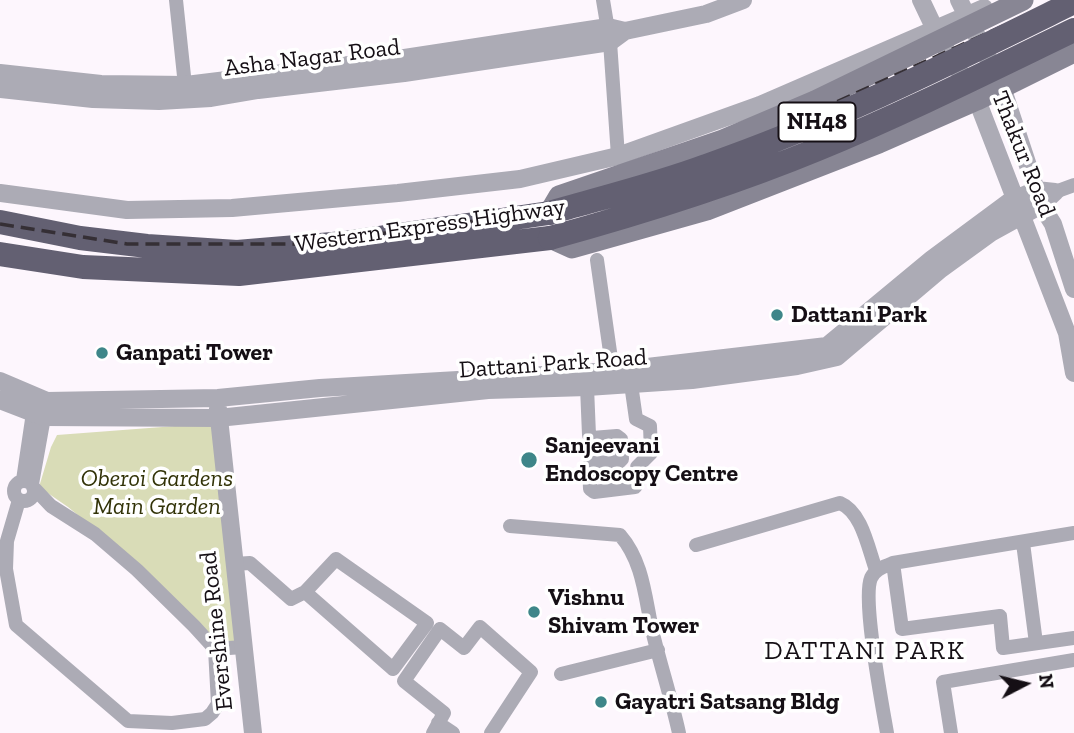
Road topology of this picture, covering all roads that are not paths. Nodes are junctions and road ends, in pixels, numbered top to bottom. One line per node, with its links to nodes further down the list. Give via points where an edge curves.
1 (176, 0): 16 (street)
2 (603, 0): 10 (street)
3 (743, 0): 10 (street, Asha Nagar Road, via 706,14)
4 (920, 0): 11 (street, Thakur Road)
5 (1002, 0): 8 (street)
6 (1023, 0): 8 (main road)
7 (1074, 2): 24 (highway, Western Express Highway / NH48, bridge, via 788,135 706,167)
8 (965, 13): 11 (main road); 14 (street, Thakur Road)
9 (1074, 30): 26 (highway, Western Express Highway / NH48, bridge, via 805,154)
10 (614, 33): 16 (street, Asha Nagar Road, via 398,59); 18 (street)
11 (937, 35): 17 (street, Thakur Road); 18 (street); 24 (main road, via 815,101 723,140 559,196)
12 (1074, 52): 14 (main road)
13 (0, 73): 16 (street, Asha Nagar Road)
14 (1002, 88): 17 (main road); 22 (street, Thakur Road)
15 (0, 89): 16 (street, Asha Nagar Road, via 93,99)
16 (186, 92)
17 (977, 100): 23 (street, Thakur Road); 26 (main road, via 707,210 572,248)
18 (618, 156): 21 (street, via 520,178 232,208 127,210)
19 (1074, 185): 20 (street, Dattani Park Road)
20 (1055, 192): 22 (street, Dattani Park Road)
21 (0, 193)
22 (1039, 197): 23 (street, Dattani Park Road); 29 (street, Thakur Road, via 1054,224)
23 (1018, 207): 30 (street, Thakur Road, via 1067,333); 31 (street, Dattani Park Road, via 992,232 936,264 831,352)
24 (549, 213): 25 (highway, Western Express Highway / NH48, via 344,243 237,252 80,238)
25 (0, 222)
26 (550, 238): 27 (highway, Western Express Highway / NH48, via 239,274 83,267)
27 (5, 257)
28 (597, 260): 31 (street)
29 (1074, 289)
30 (1074, 373)
31 (619, 380): 33 (street, Dattani Park Road); 34 (street, Dattani Park Road); 34 (street, via 636,419 650,426 651,453 637,467 635,487 590,489 591,463 622,459 617,436 589,435)
32 (0, 381): 38 (street, Dattani Park Road)
33 (487, 384): 34 (street, Dattani Park Road); 35 (street, Dattani Park Road)
34 (587, 387)
35 (321, 397): 36 (street, Dattani Park Road); 39 (street, Dattani Park Road)
36 (212, 398): 38 (street, Dattani Park Road); 39 (street, Evershine Road)
37 (0, 400): 38 (street, Dattani Park Road)
38 (40, 407): 39 (street, Dattani Park Road); 40 (street)
39 (212, 417): 46 (street, Evershine Road); 51 (street, Evershine Road)
40 (29, 484): 51 (street, via 51,506 95,534 194,625); 51 (street, via 34,494 19,500 7,541 13,618 128,721 205,719 218,704)
41 (510, 526): 52 (street, via 620,535 639,565)
42 (1074, 533): 43 (street)
43 (1023, 543): 45 (street); 50 (street)
44 (696, 545): 47 (street, via 840,503 855,515)
45 (893, 563): 47 (street); 50 (street, via 902,629 1000,617 1003,648)
46 (234, 565): 48 (street, via 250,562 291,599); 51 (street, Evershine Road)
47 (876, 570): 61 (street, via 868,602)
48 (305, 592): 48 (street, via 336,559 427,623 393,669)
49 (1074, 638): 50 (street)
50 (1037, 643)
51 (230, 648): 56 (street, Evershine Road); 57 (street, Evershine Road)
52 (658, 650): 54 (street); 60 (street)
53 (1074, 660): 62 (street, via 943,682)
54 (561, 674)
55 (436, 728): 58 (street); 59 (street, via 444,713 404,681 440,629 464,648 480,628 531,672)
56 (241, 733)
57 (253, 733)
58 (453, 733)
59 (491, 733)
60 (679, 733)
61 (887, 733)
62 (951, 733)

